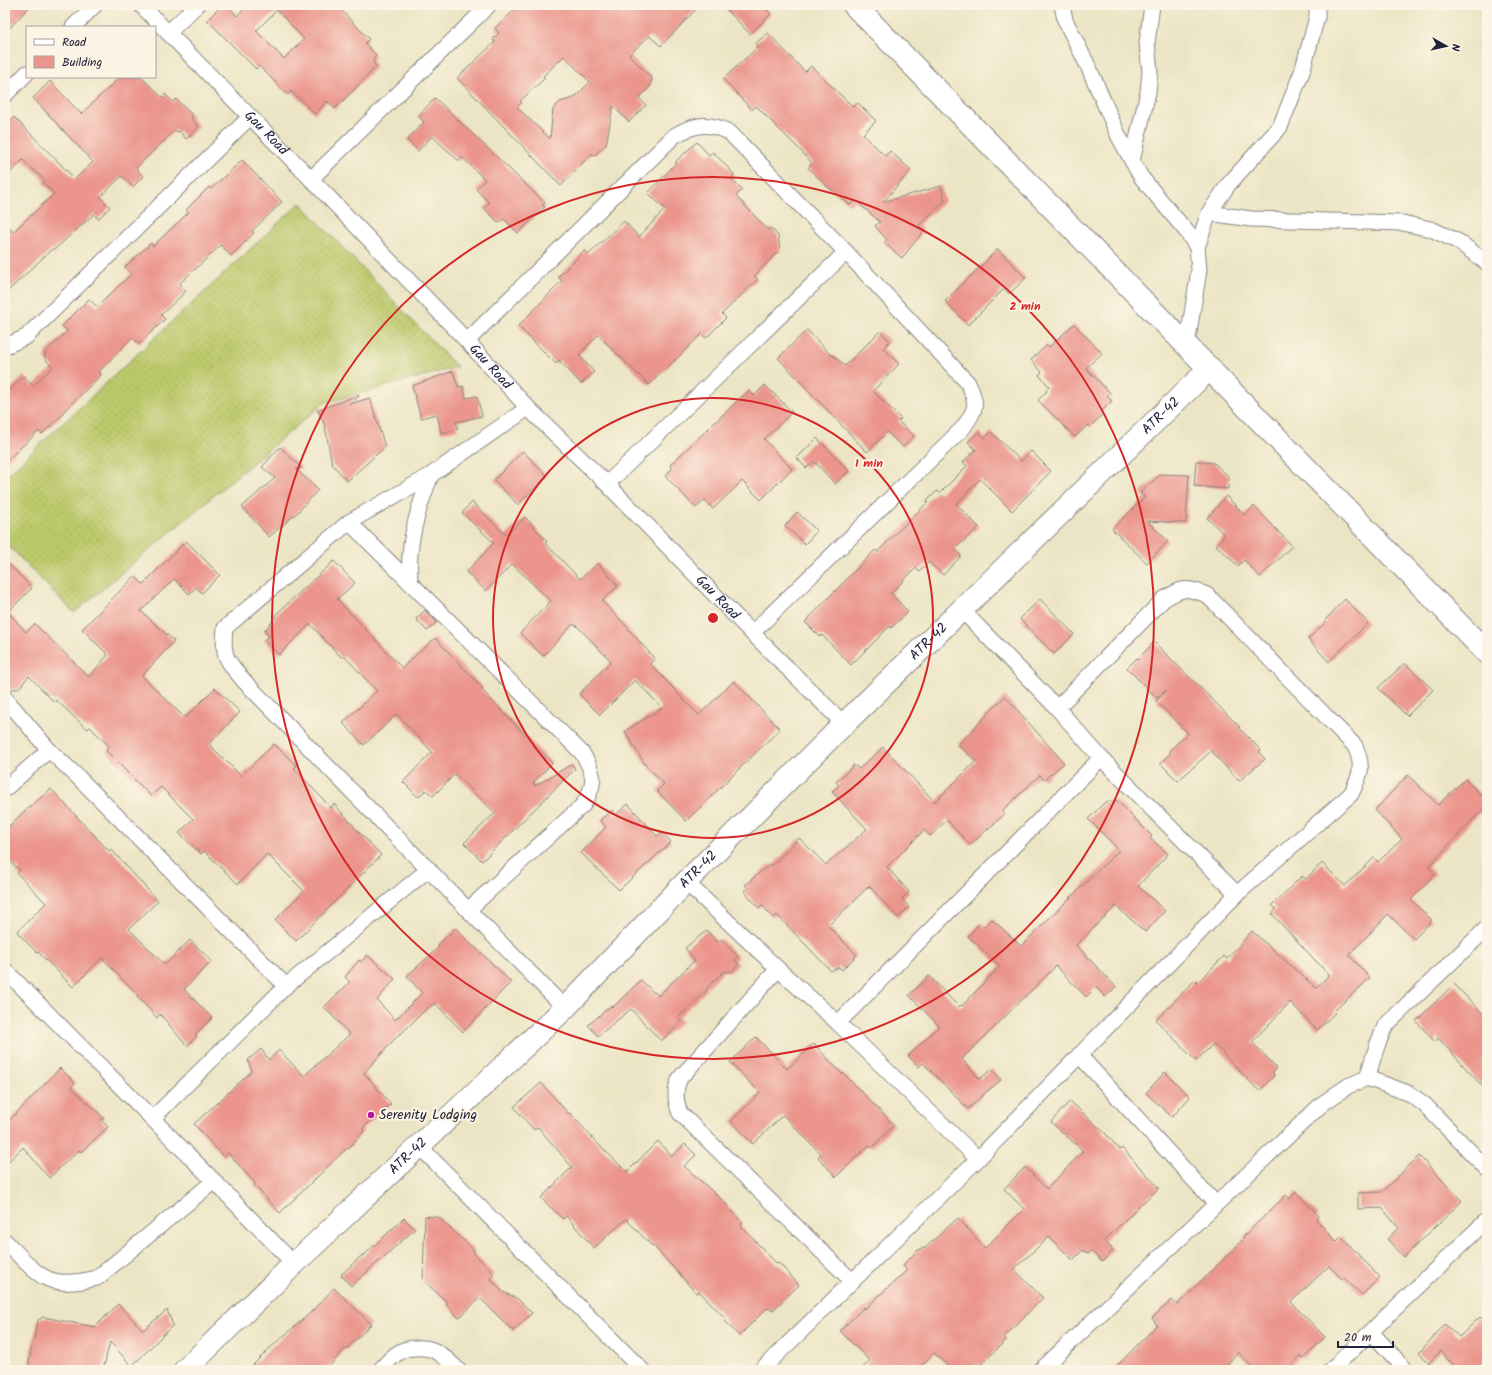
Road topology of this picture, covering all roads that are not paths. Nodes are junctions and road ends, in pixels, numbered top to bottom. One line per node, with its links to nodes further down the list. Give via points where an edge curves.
1 (95, 5): 9 (street)
2 (141, 5): 10 (street, Gau Road)
3 (198, 5): 10 (street)
4 (489, 5): 15 (street)
5 (854, 5): 22 (street)
6 (1062, 5): 14 (street, via 1064,20)
7 (1152, 5): 14 (street, via 1147,44 1150,72 1148,92)
8 (1317, 5): 16 (street, via 1317,17 1302,72 1280,127 1228,185)
9 (74, 26)
10 (168, 33): 13 (street, Gau Road)
11 (26, 74): 12 (street)
12 (5, 95)
13 (250, 117): 15 (street, Gau Road); 21 (street, via 26,337)
14 (1132, 161): 17 (street, via 1141,177)
15 (311, 179): 20 (street, Gau Road)
16 (1209, 213): 17 (street); 19 (street, via 1251,219 1402,223 1431,229 1459,242)
17 (1197, 247): 22 (street, via 1198,270)
18 (846, 252): 20 (street, via 729,132 715,126 686,129 674,136); 26 (street); 30 (street, via 968,382 975,397 975,407 963,428)
19 (1487, 263)
20 (467, 341): 24 (street, Gau Road)
21 (5, 344)
22 (1187, 345): 23 (street)
23 (1210, 368): 29 (street, ATR-42); 31 (street)
24 (528, 408): 25 (street); 26 (street, Gau Road)
25 (431, 475): 27 (street); 28 (street, via 414,530 410,555)
26 (607, 484): 30 (street, Gau Road)
27 (349, 522): 28 (street); 38 (street, via 225,628 223,645 228,662 244,681)
28 (410, 583): 41 (street, via 582,753 592,769 590,795 583,805)
29 (962, 610): 33 (street); 34 (street, ATR-42)
30 (752, 633): 34 (street, Gau Road)
31 (1487, 653)
32 (5, 698): 35 (street)
33 (1057, 708): 36 (street); 40 (street, via 1164,599 1176,591 1189,588 1207,595 1355,746 1361,759 1359,776 1351,794)
34 (844, 724): 39 (street, ATR-42)
35 (48, 750): 37 (street); 45 (street)
36 (1101, 758): 40 (street); 47 (street)
37 (5, 789)
38 (429, 869): 41 (street); 45 (street)
39 (686, 882): 43 (street); 46 (street, ATR-42)
40 (1237, 894): 48 (street)
41 (468, 910): 46 (street)
42 (1487, 928): 49 (street, via 1385,1026)
43 (778, 969): 47 (street); 59 (street, via 680,1078 676,1085 676,1104 680,1113)
44 (5, 970): 50 (street)
45 (286, 986): 50 (street)
46 (565, 1008): 51 (street, ATR-42)
47 (838, 1023): 52 (street)
48 (1079, 1055): 52 (street); 55 (street)
49 (1367, 1078): 53 (street, via 1408,1093 1424,1104); 55 (street, via 1348,1086 1322,1104)
50 (152, 1119): 54 (street)
51 (419, 1146): 58 (street, ATR-42); 64 (street)
52 (978, 1159): 59 (street)
53 (1487, 1169)
54 (214, 1181): 57 (street, via 97,1278 82,1282 52,1281 40,1275); 58 (street)
55 (1216, 1204): 66 (street)
56 (1487, 1220): 60 (street)
57 (5, 1241)
58 (294, 1264): 61 (street, ATR-42)
59 (852, 1281): 65 (street)
60 (1372, 1333): 67 (street); 68 (street)
61 (185, 1370)
62 (380, 1370): 63 (street, via 398,1352 420,1347 433,1349 443,1355)
63 (458, 1370)
64 (642, 1370)
65 (761, 1370)
66 (1041, 1370)
67 (1331, 1370)
68 (1406, 1370)

